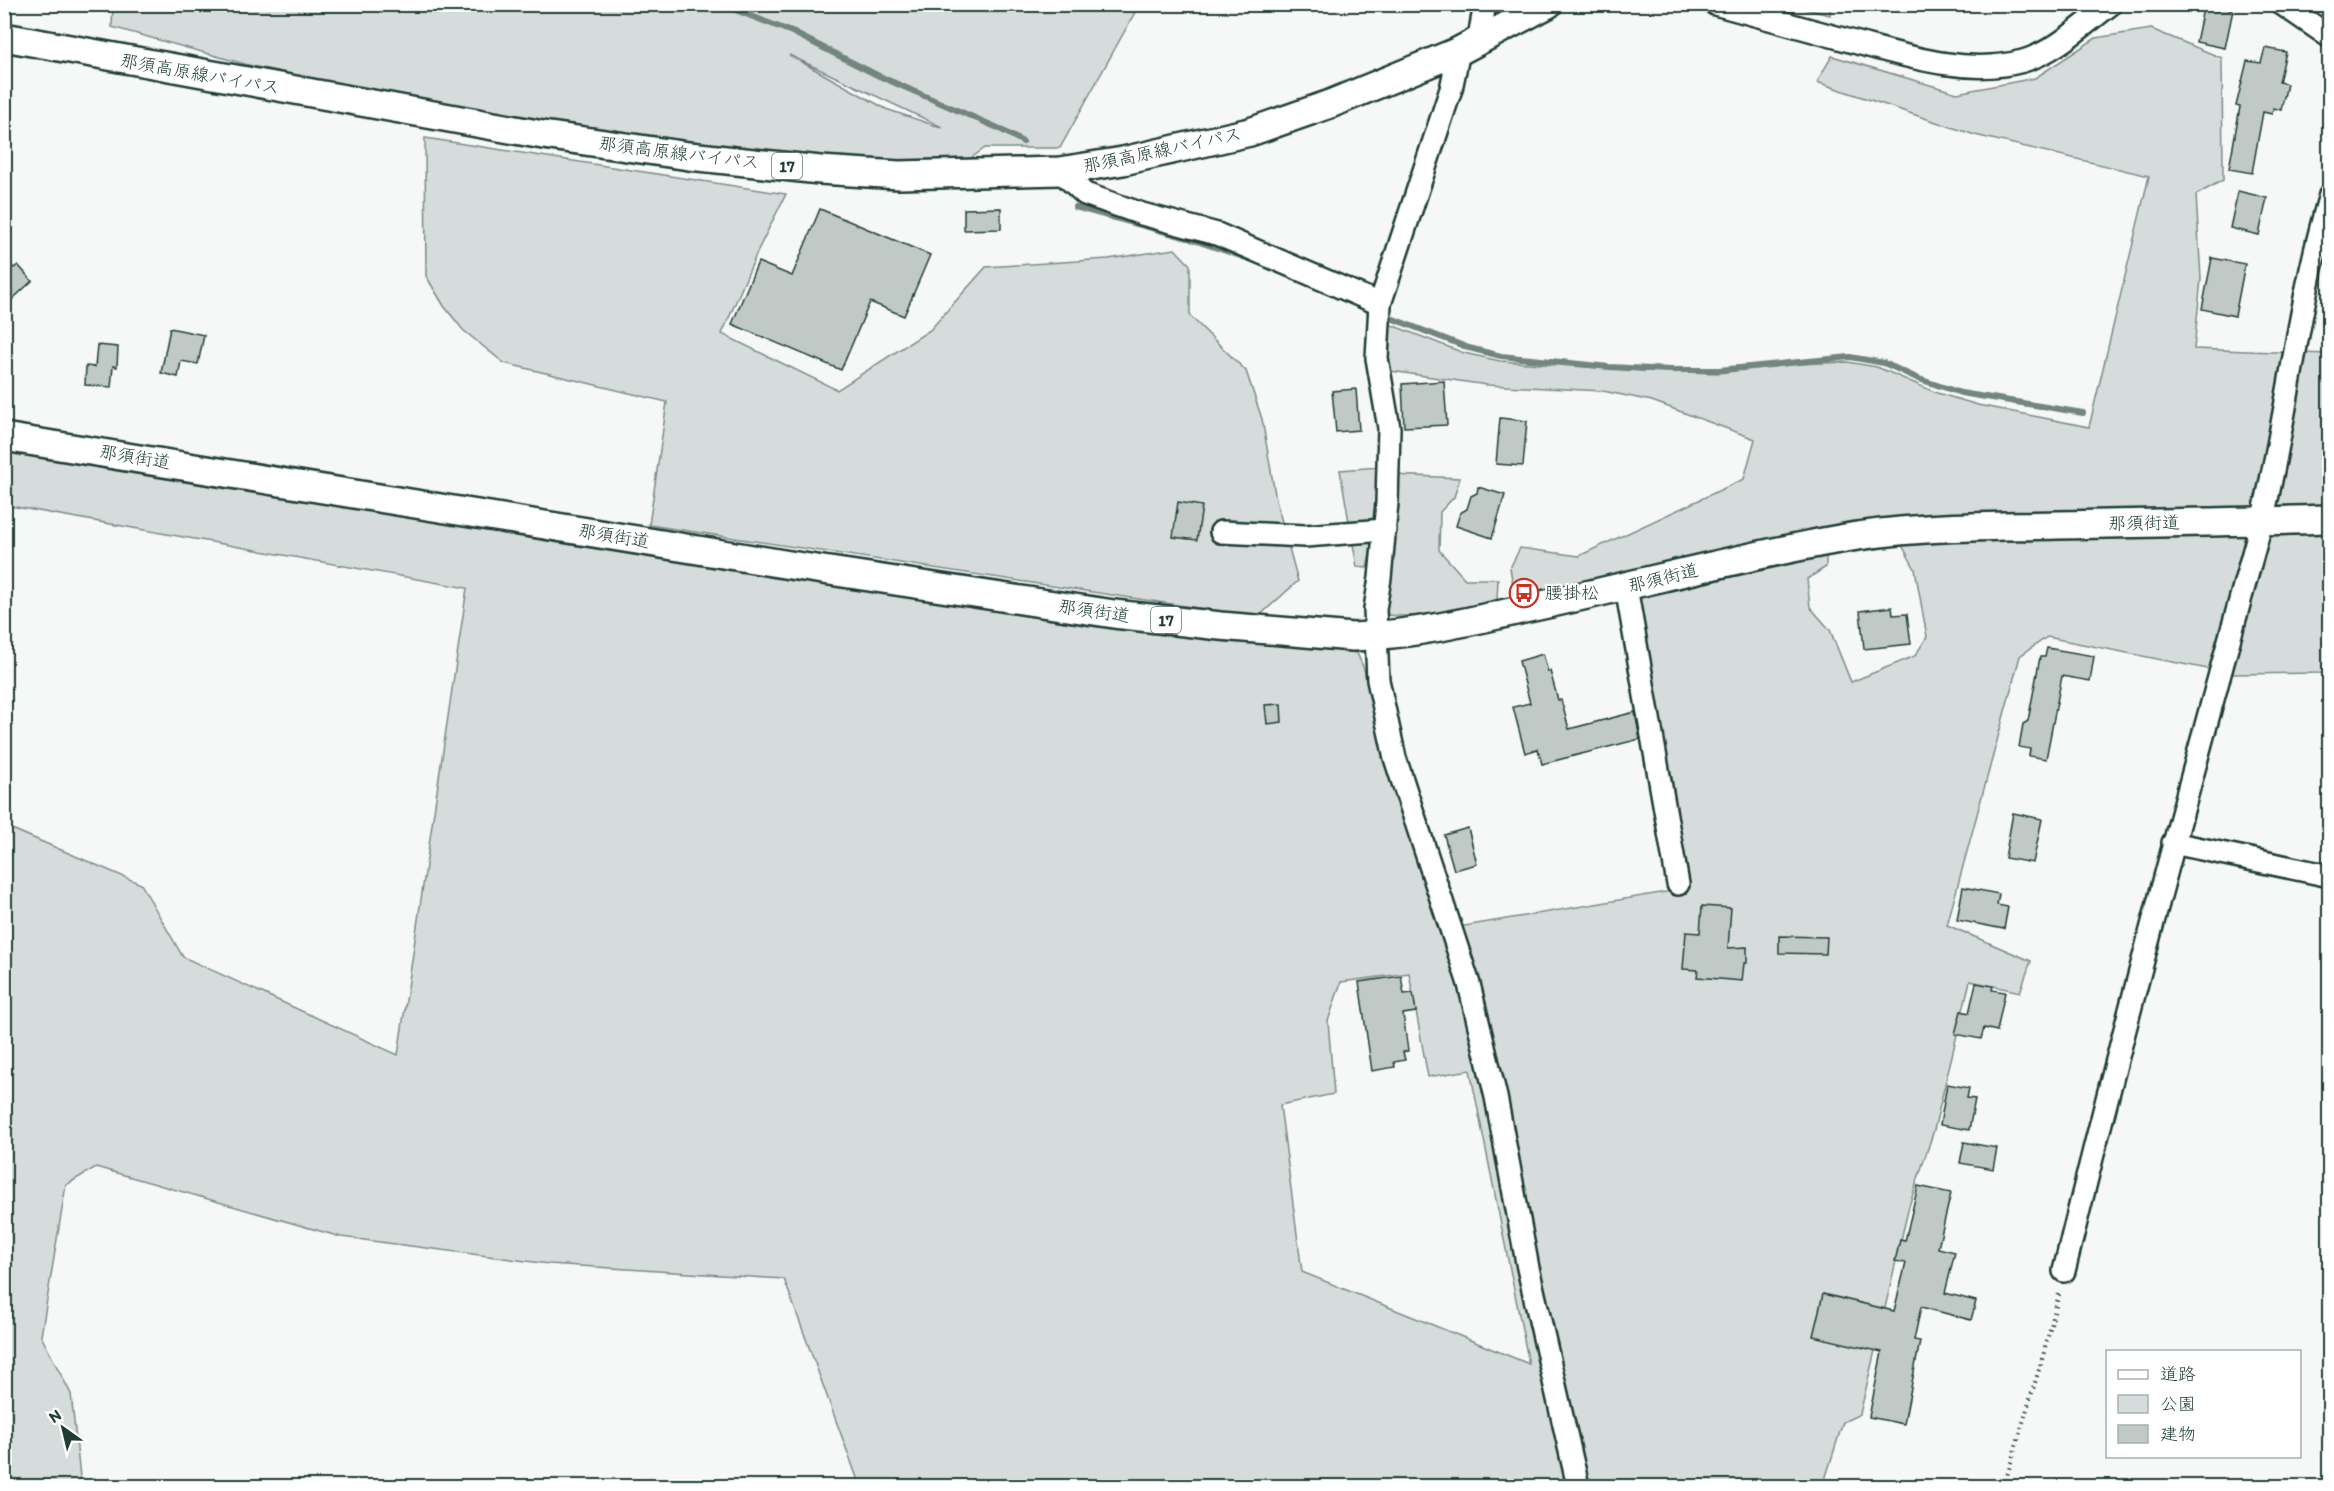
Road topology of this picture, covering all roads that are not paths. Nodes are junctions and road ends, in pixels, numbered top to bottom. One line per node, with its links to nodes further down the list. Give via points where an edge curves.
1 (1485, 4): 8 (street)
2 (1715, 4): 3 (street, via 1908,56 1988,67 2024,60 2050,47)
3 (2111, 4)
4 (2282, 4): 7 (street)
5 (1539, 6): 8 (main road, 那須高原線バイパス / 17)
6 (4, 37): 9 (main road, 那須高原線バイパス / 17, via 543,135 689,156 899,175)
7 (2330, 37)
8 (1468, 47): 9 (main road, 那須高原線バイパス / 17, via 1250,132); 11 (street)
9 (1060, 171): 11 (street, via 1085,194 1217,234)
10 (2330, 195): 14 (street)
11 (1380, 304): 15 (street, via 1377,358 1389,428)
12 (4, 437): 18 (main road, 那須街道 / 17, via 1114,614 1220,626)
13 (2330, 519): 14 (main road, 那須街道 / 17)
14 (2262, 521): 17 (main road, 那須街道 / 17, via 1881,532 1757,555); 19 (street)
15 (1385, 530): 16 (street, via 1305,536); 18 (street)
16 (1221, 532)
17 (1626, 587): 18 (main road, 那須街道 / 17); 21 (street)
18 (1375, 636): 23 (street, via 1378,680 1395,758 1469,984 1491,1074 1528,1268)
19 (2173, 843): 20 (street); 22 (street)
20 (2330, 876)
21 (1678, 884)
22 (2064, 1272)
23 (1578, 1486)

